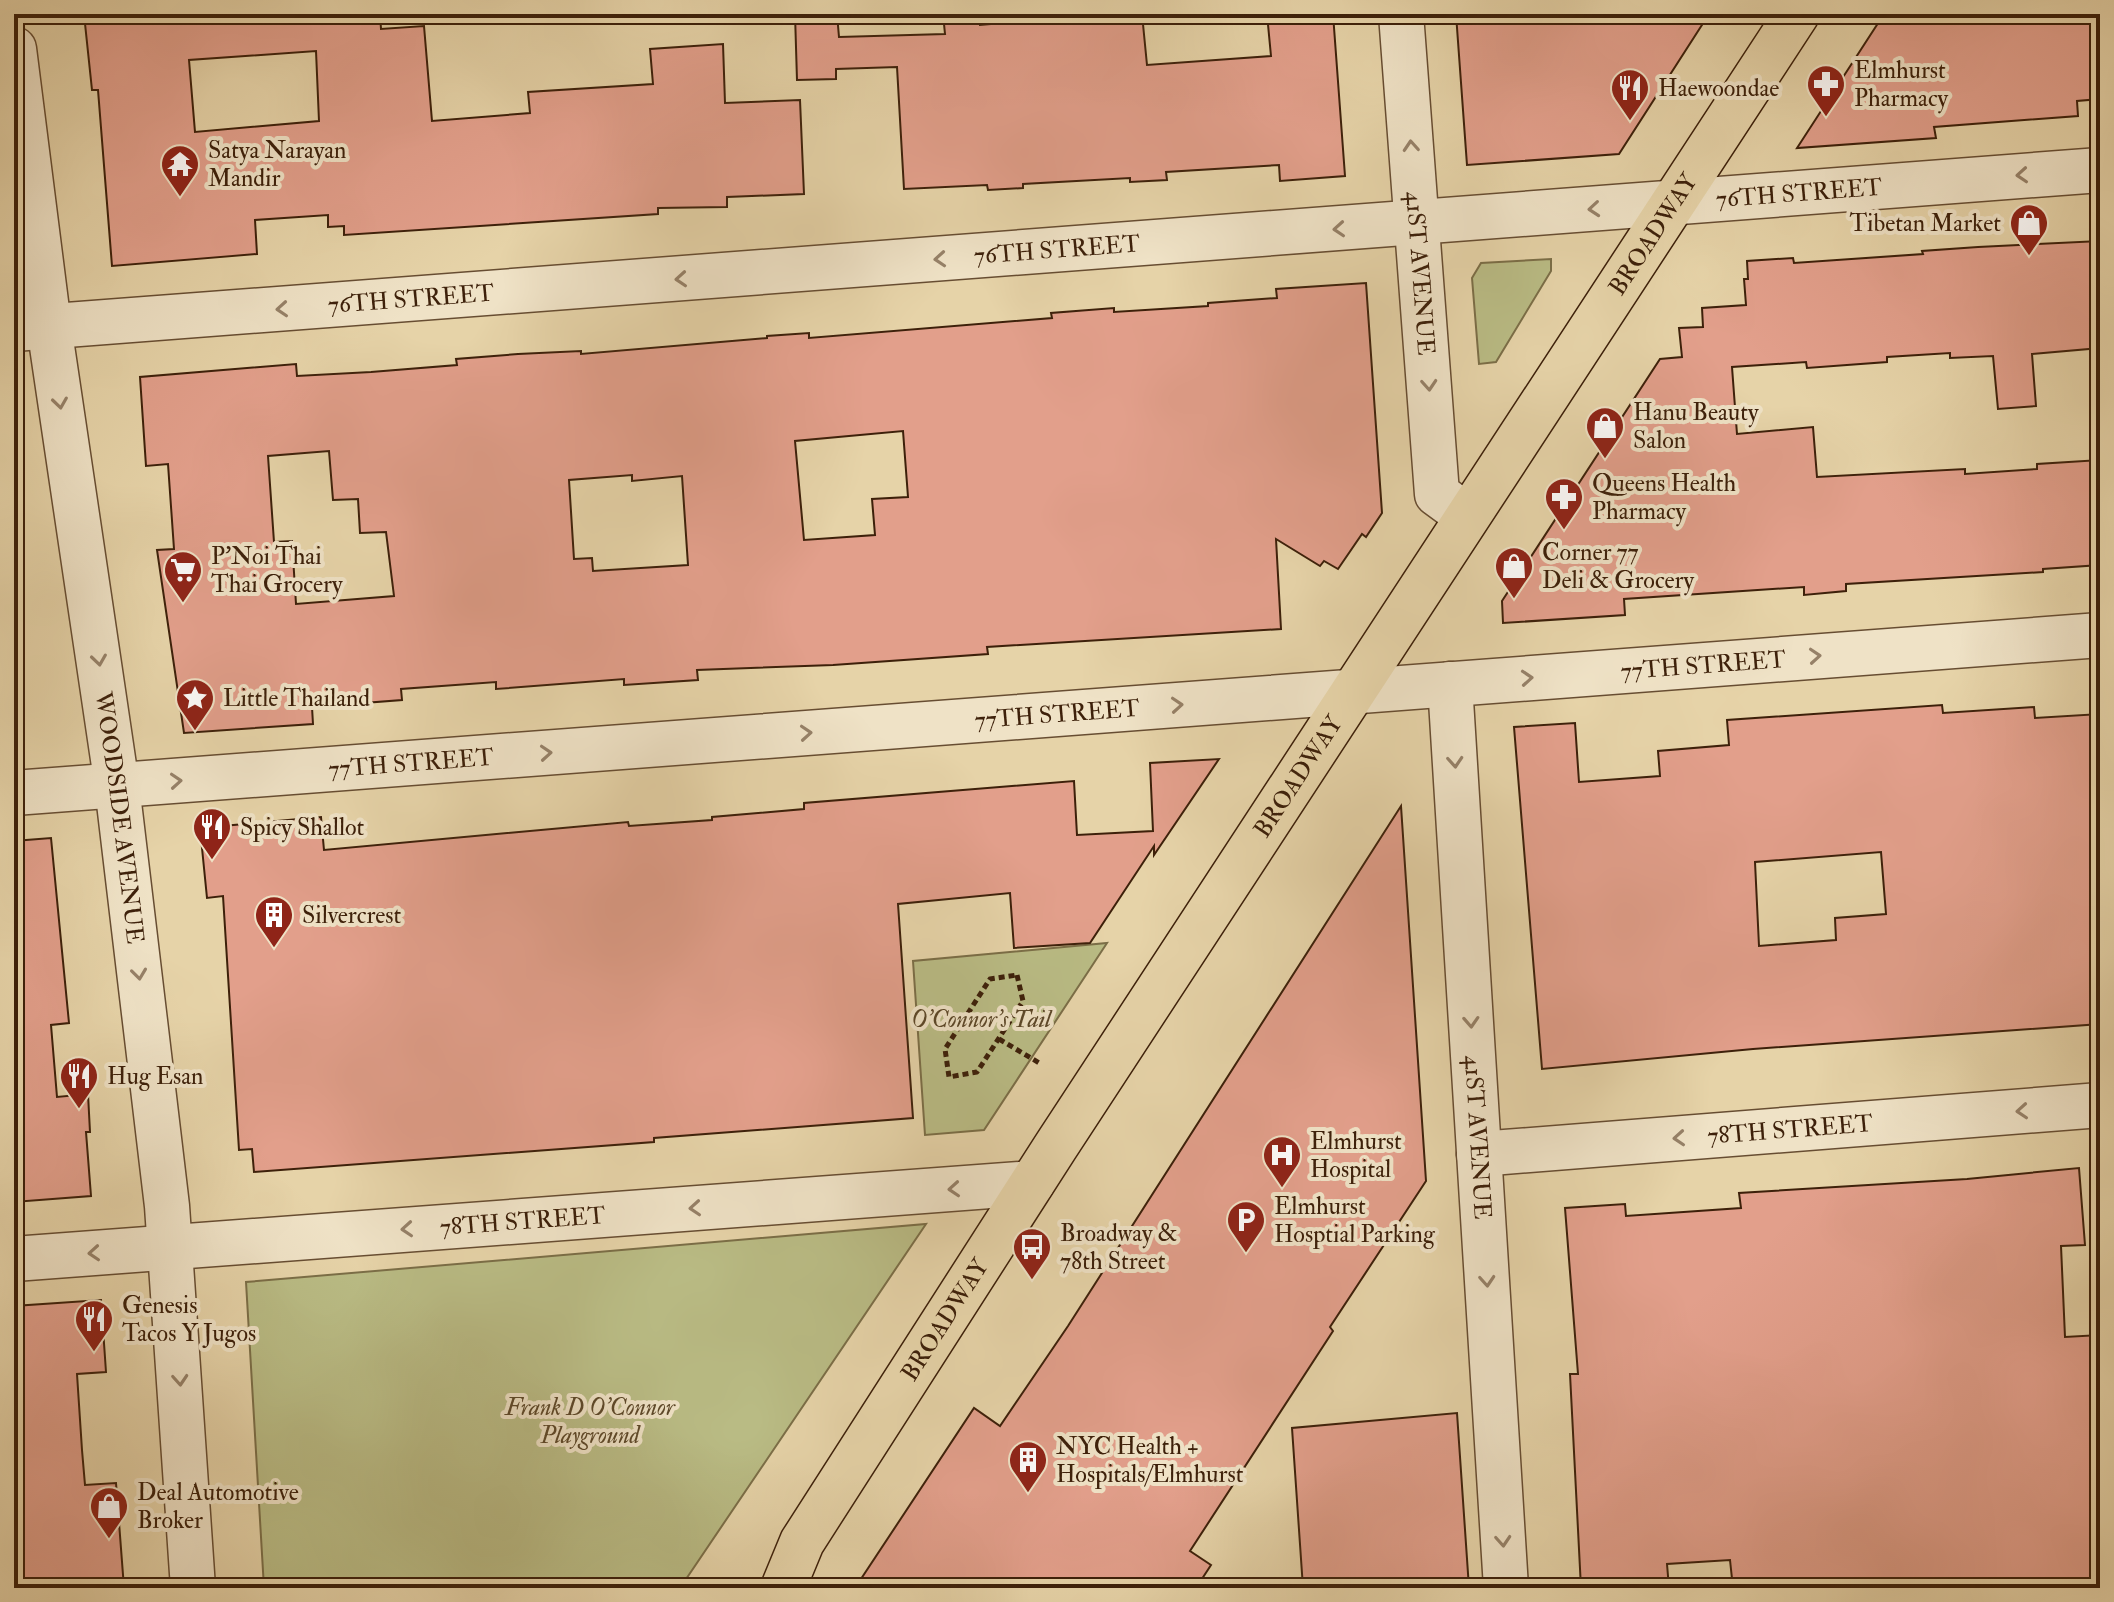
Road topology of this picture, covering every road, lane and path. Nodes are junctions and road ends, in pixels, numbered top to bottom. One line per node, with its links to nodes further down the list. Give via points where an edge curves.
1 (1401, 14): 6 (street, 41ST AVENUE, one-way to 1)
2 (1797, 14): 5 (main road, BROADWAY)
3 (14, 49): 7 (street, WOODSIDE AVENUE)
4 (2100, 170): 5 (street, 76TH STREET, one-way to 5)
5 (1672, 202): 6 (street, 76TH STREET, one-way to 6); 8 (main road, BROADWAY)
6 (1417, 224): 7 (street, 76TH STREET, one-way to 7); 8 (street, 41ST AVENUE, one-way to 8, via 1437,494)
7 (31, 327): 12 (street, WOODSIDE AVENUE, one-way to 12)
8 (1467, 516): 11 (main road, BROADWAY)
9 (2100, 635): 10 (street, 77TH STREET, one-way to 9)
10 (1450, 684): 11 (street, 77TH STREET); 17 (street, 41ST AVENUE, one-way to 17)
11 (1352, 691): 12 (street, 77TH STREET, one-way to 11); 18 (main road, BROADWAY)
12 (117, 786): 13 (street, 77TH STREET); 19 (street, WOODSIDE AVENUE, one-way to 19)
13 (14, 793)
14 (999, 1039): 14 (path, via 977,1072 949,1077 945,1049 990,979 1017,975 1023,1001); 15 (path)
15 (1041, 1064)
16 (2100, 1105): 17 (street, 78TH STREET, one-way to 17)
17 (1479, 1154): 25 (street, 41ST AVENUE, one-way to 25)
18 (1032, 1183): 19 (street, 78TH STREET, one-way to 19); 21 (main road, BROADWAY)
19 (172, 1246): 20 (street, 78TH STREET, one-way to 20); 22 (street, WOODSIDE AVENUE, one-way to 22)
20 (14, 1259)
21 (802, 1542): 23 (main road, BROADWAY); 24 (main road, BROADWAY)
22 (193, 1588)
23 (758, 1588)
24 (783, 1588)
25 (1506, 1588)

